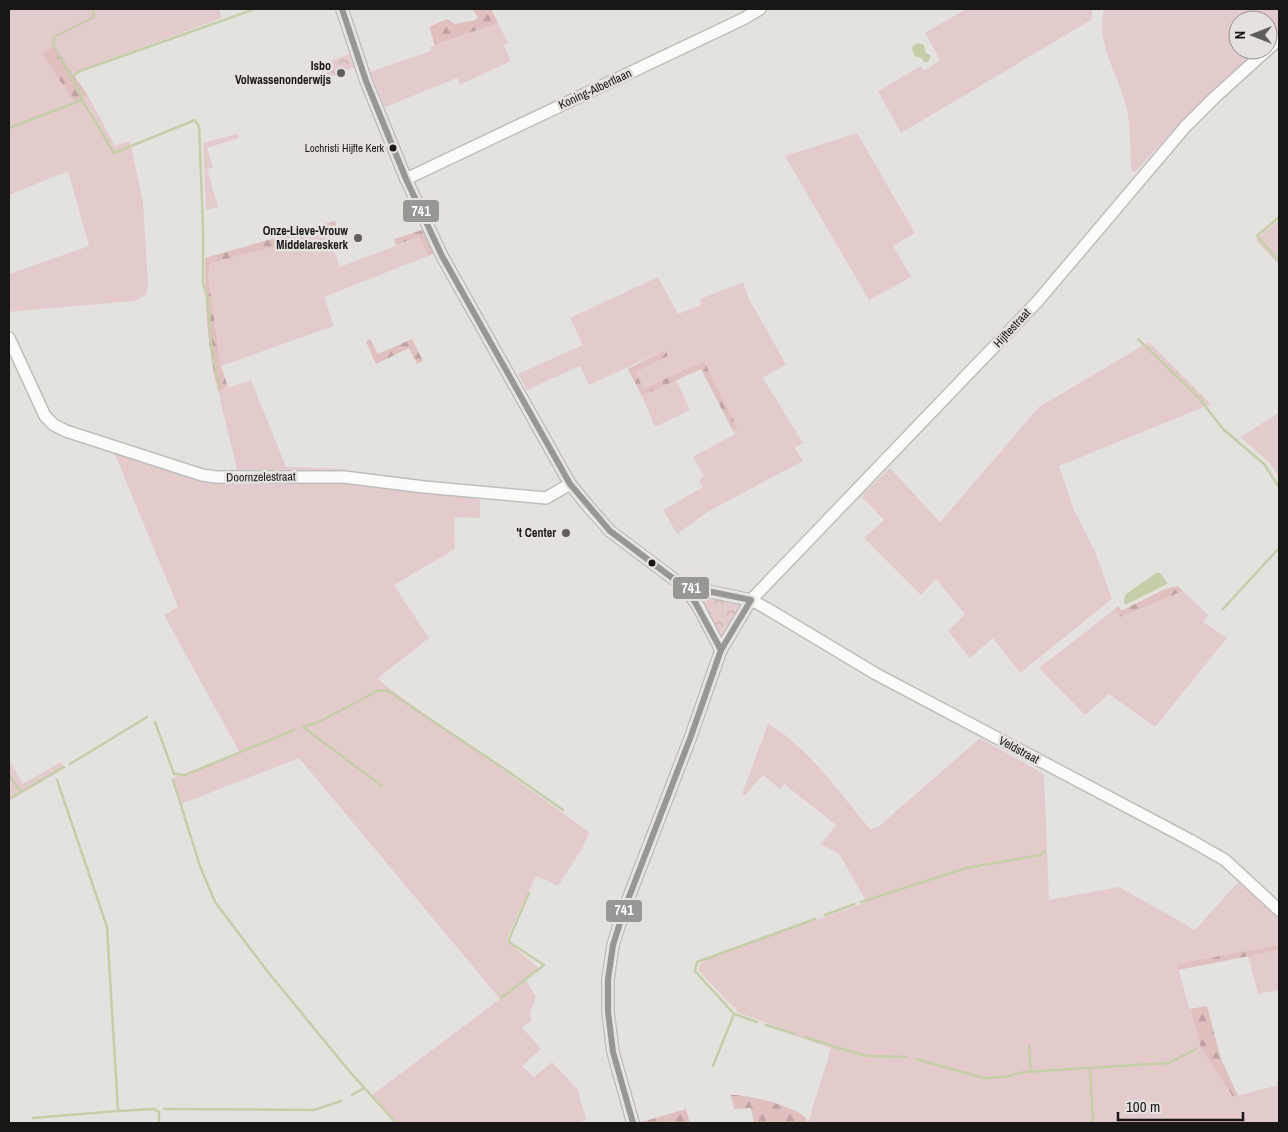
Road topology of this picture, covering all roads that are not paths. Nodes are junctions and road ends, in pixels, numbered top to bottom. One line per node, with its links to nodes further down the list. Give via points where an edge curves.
1 (342, 9): 4 (street, via 366,81)
2 (760, 9): 4 (street, Koning-Albertlaan, via 743,20)
3 (1256, 60): 8 (street, Hijftestraat, via 1185,127 1037,302)
4 (406, 178): 6 (street, via 442,256)
5 (9, 338): 6 (street, Doornzelestraat, via 45,416 54,425 202,475 232,478 344,477 546,498)
6 (570, 484): 7 (street, via 610,530)
7 (683, 586): 8 (street, Veldstraat); 9 (street)
8 (751, 600): 9 (street, Hijftestraat); 10 (street, Veldstraat, via 876,674 1211,852)
9 (722, 650): 11 (street, Hijftestraat, via 613,945 608,978 608,1012 613,1052)
10 (1279, 910)
11 (633, 1123)

